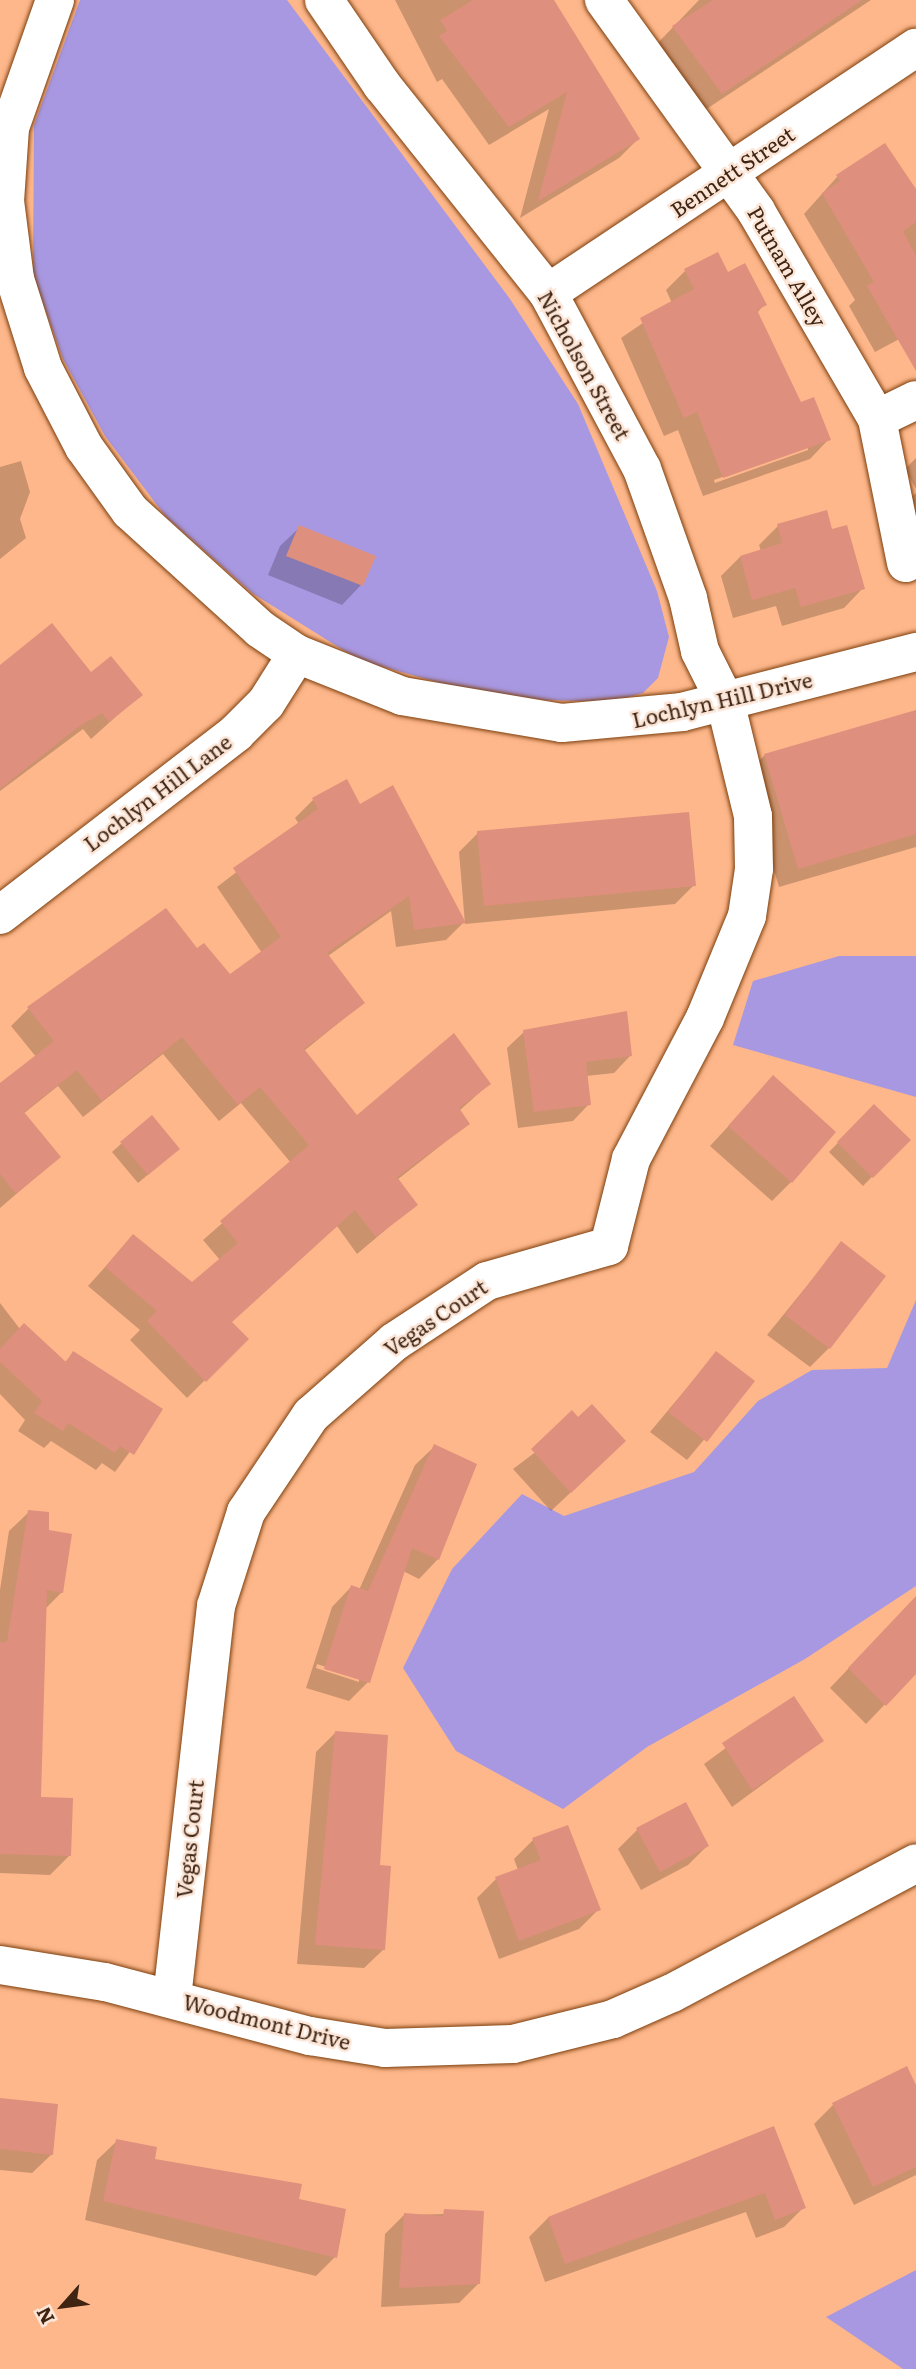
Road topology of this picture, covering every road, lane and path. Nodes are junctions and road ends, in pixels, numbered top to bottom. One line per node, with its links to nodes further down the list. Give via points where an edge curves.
1 (55, 0): 6 (street, Lochlyn Hill Drive, via 10,128)
2 (324, 0): 7 (street, Nicholson Street, via 382,85)
3 (604, 0): 5 (street, Putnam Alley)
4 (916, 48): 5 (street, Bennett Street)
5 (731, 171): 7 (street, Bennett Street); 9 (street, Putnam Alley)
6 (4, 172): 12 (street, Lochlyn Hill Drive, via 15,279 43,368 84,447 173,555)
7 (548, 293): 13 (street, Nicholson Street, via 642,469 688,598 700,651)
8 (916, 400): 9 (street)
9 (877, 419): 10 (street, Putnam Alley)
10 (906, 563)
11 (916, 652): 13 (street, Lochlyn Hill Drive)
12 (297, 654): 13 (street, Lochlyn Hill Drive, via 402,696 508,719 620,722); 14 (street, Lochlyn Hill Lane, via 266,703 236,733)
13 (725, 701): 17 (street, Vegas Court, via 753,816 747,916 705,1018 631,1159 609,1246 517,1268 435,1313 311,1415 258,1492 228,1556 216,1606)
14 (0, 915)
15 (916, 1863): 17 (street, Woodmont Drive, via 672,1993 613,2019 525,2042 453,2050 385,2048 310,2036)
16 (0, 1965): 17 (street, Woodmont Drive)
17 (172, 1998)

